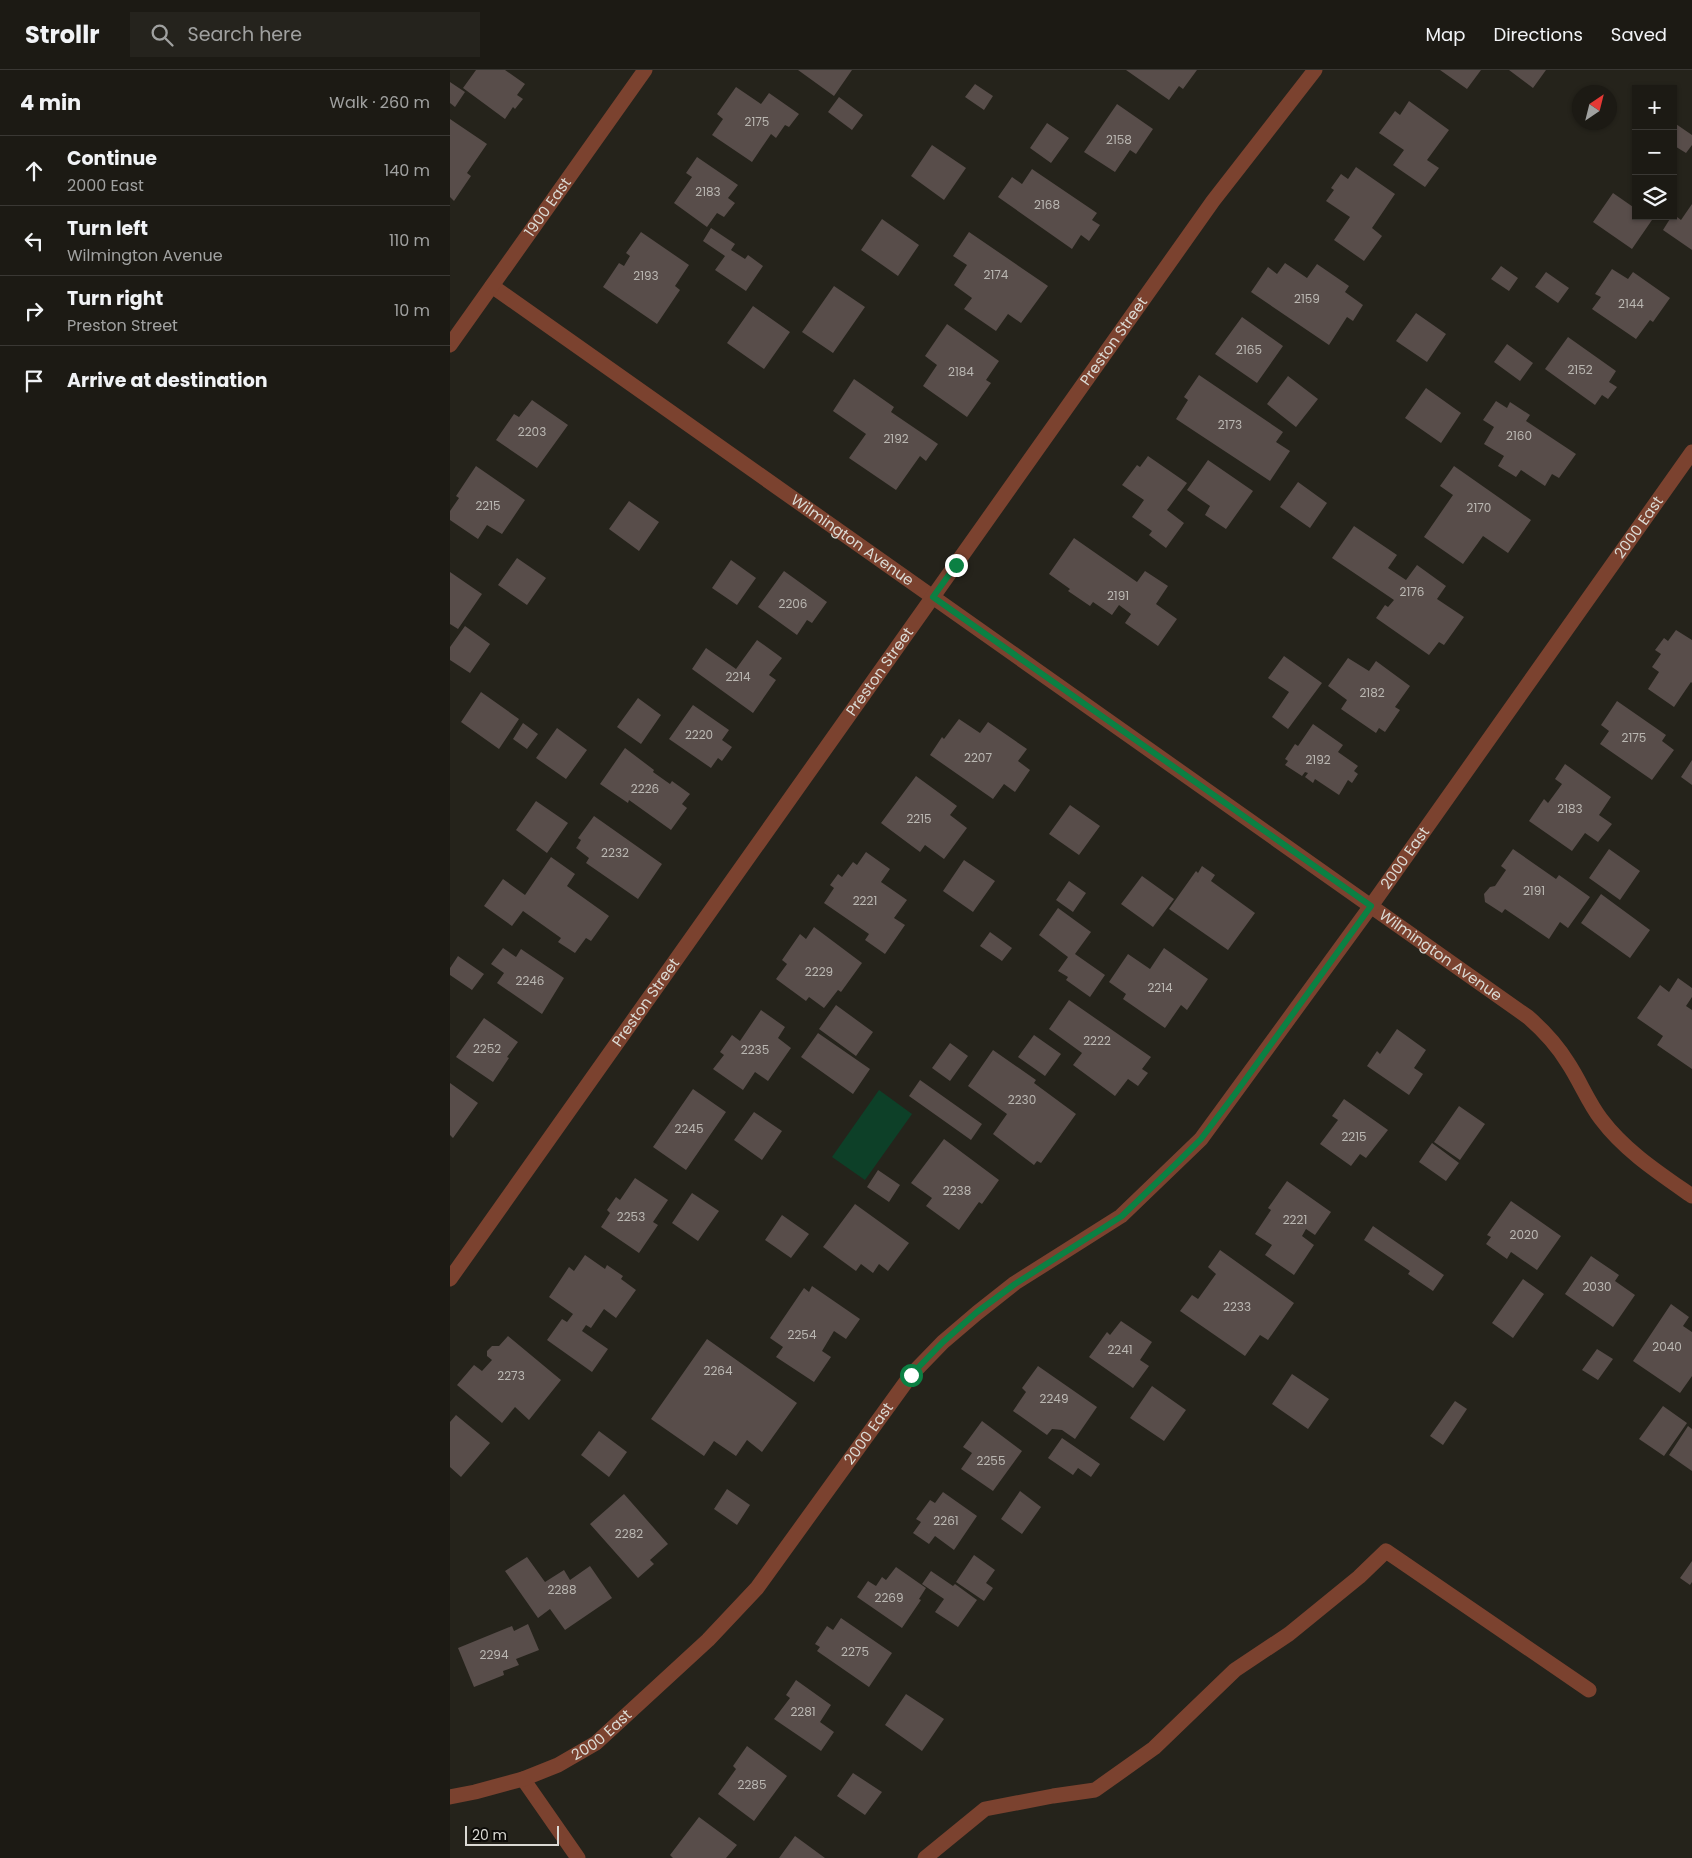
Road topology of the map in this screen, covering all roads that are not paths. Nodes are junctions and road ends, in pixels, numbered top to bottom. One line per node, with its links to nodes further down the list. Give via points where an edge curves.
1 (645, 70): 3 (street, 1900 East)
2 (1315, 70): 6 (street, Preston Street, via 1213,201)
3 (492, 286): 4 (street, 1900 East); 6 (street, Wilmington Avenue)
4 (450, 345)
5 (1692, 452): 7 (street, 2000 East)
6 (933, 597): 7 (street, Wilmington Avenue); 9 (street, Preston Street)
7 (1371, 906): 8 (street, Wilmington Avenue, via 1539,1027 1560,1050 1592,1107 1610,1131 1634,1154); 11 (street, 2000 East, via 1195,1145 1122,1216 1015,1284 943,1342 911,1375 757,1588 708,1640 596,1743 558,1765)
8 (1692, 1196)
9 (450, 1279)
10 (1589, 1690): 14 (street, via 1386,1552 1289,1634 1235,1670 1154,1748 1095,1790 985,1809)
11 (523, 1779): 12 (street, 2000 East); 13 (street)
12 (450, 1798)
13 (578, 1858)
14 (925, 1858)

